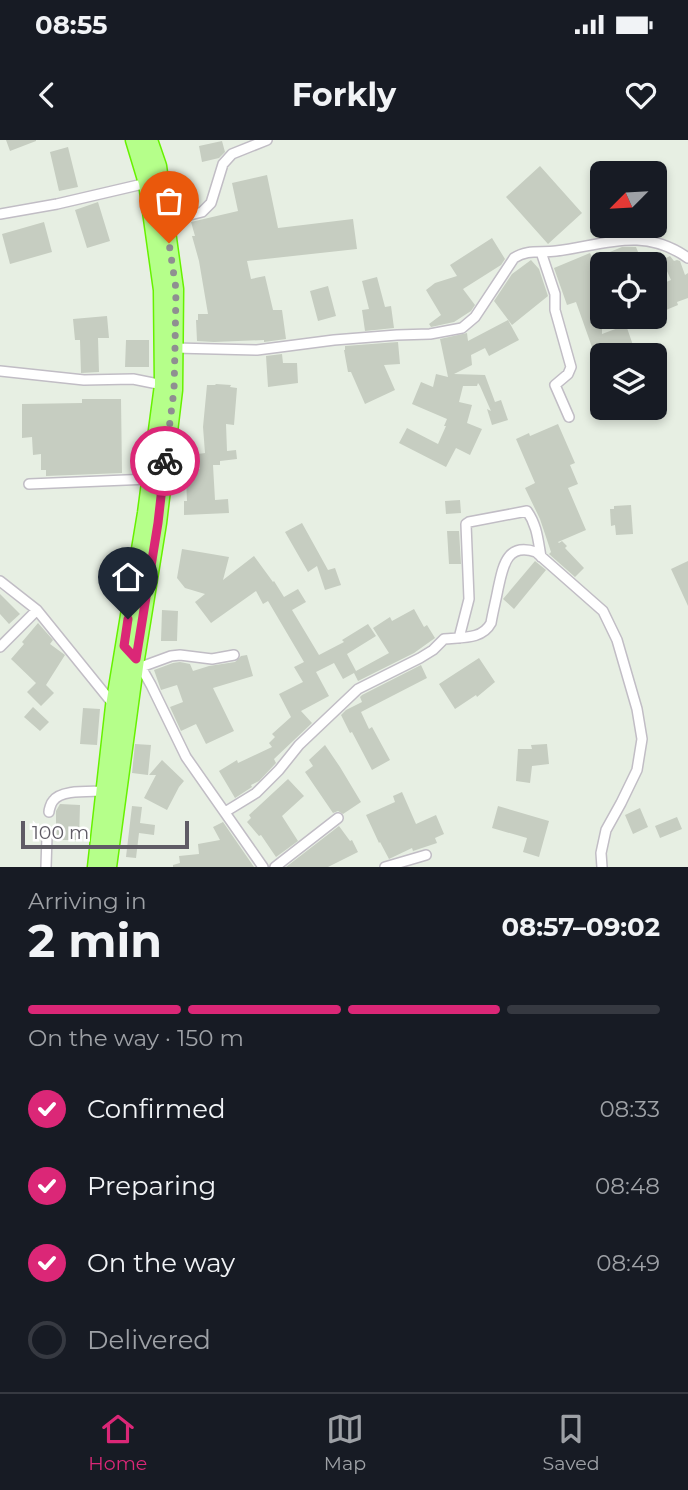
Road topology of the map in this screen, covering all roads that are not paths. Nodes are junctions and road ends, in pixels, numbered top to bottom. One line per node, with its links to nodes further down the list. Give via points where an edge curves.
1 (134, 140): 4 (highway)
2 (149, 140): 6 (highway)
3 (267, 140): 6 (street, via 232,154 223,164 211,203 202,212)
4 (147, 183): 5 (street); 11 (highway, via 162,290)
5 (0, 214)
6 (166, 221): 9 (highway, via 176,289)
7 (541, 252): 8 (street, via 631,239 663,245); 9 (street, via 514,258 475,317 462,328 257,350); 12 (street, via 571,367 555,385)
8 (688, 258)
9 (175, 348): 22 (highway, via 174,390)
10 (0, 371): 11 (street)
11 (163, 385): 13 (highway)
12 (569, 416)
13 (150, 479): 14 (street); 19 (highway)
14 (29, 484)
15 (541, 557): 18 (street, via 528,549 509,556 488,629); 18 (street, via 534,520 527,511 466,524 468,599); 36 (street, via 603,611 617,639 637,709 642,739 636,770 606,830)
16 (0, 581): 17 (street)
17 (37, 610): 20 (street); 23 (street)
18 (459, 638): 26 (street, via 444,639 433,650 358,689 256,793)
19 (124, 646): 22 (street); 23 (highway)
20 (0, 647)
21 (234, 655): 22 (street, via 212,660 180,655)
22 (139, 663): 26 (street, via 186,757); 32 (highway)
23 (114, 706): 24 (highway)
24 (104, 791): 25 (street, via 58,797); 31 (highway)
25 (49, 812)
26 (225, 812): 33 (street)
27 (338, 818): 34 (street)
28 (47, 836): 30 (street)
29 (426, 855): 35 (street)
30 (46, 867)
31 (96, 867)
32 (108, 867)
33 (262, 867)
34 (275, 867)
35 (385, 867)
36 (602, 867)

